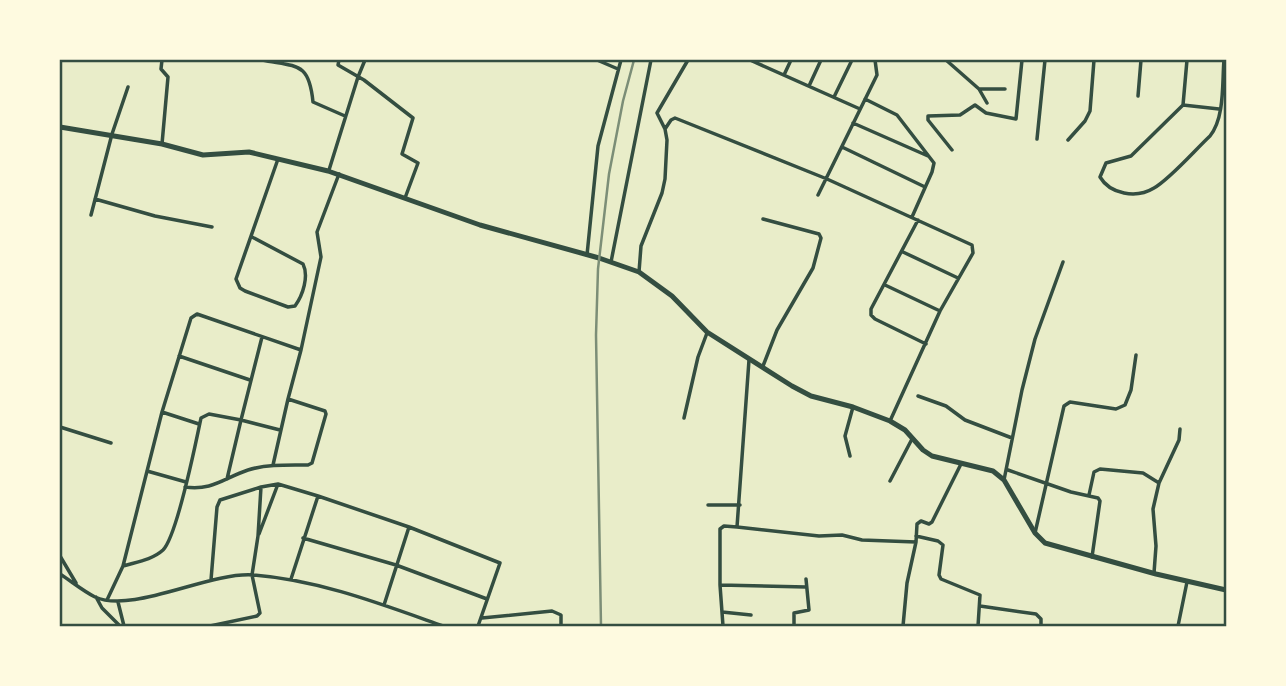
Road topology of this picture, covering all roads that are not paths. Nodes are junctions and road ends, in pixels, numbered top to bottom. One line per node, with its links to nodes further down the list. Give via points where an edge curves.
1 (162, 60): 43 (street, via 161,69 168,77)
2 (262, 60): 36 (street, via 306,72 313,102)
3 (339, 60): 24 (street, via 338,65)
4 (365, 60): 24 (street)
5 (597, 60): 22 (street)
6 (621, 60): 22 (street)
7 (651, 60): 63 (street)
8 (688, 60): 39 (street, via 657,113)
9 (750, 60): 21 (street)
10 (791, 60): 23 (street)
11 (821, 60): 25 (street)
12 (852, 60): 30 (street)
13 (875, 60): 31 (street, via 877,73)
14 (946, 60): 27 (street)
15 (1023, 60): 45 (street, via 1016,119 986,113 975,105 960,115 928,116)
16 (1045, 60): 41 (street)
17 (1094, 60): 42 (street, via 1090,111)
18 (1141, 60): 29 (street)
19 (1187, 60): 33 (street)
20 (1224, 60): 35 (street)
21 (761, 62): 23 (street)
22 (618, 69): 62 (street, via 597,146)
23 (784, 75): 25 (street)
24 (358, 77): 36 (street); 53 (street, via 413,118 402,154 418,163)
25 (809, 86): 30 (street)
26 (128, 87): 40 (street)
27 (979, 89): 28 (street); 32 (street)
28 (1005, 89)
29 (1138, 96)
30 (834, 97): 34 (street)
31 (865, 99): 34 (street); 46 (street, via 897,115)
32 (987, 103)
33 (1183, 105): 35 (street); 35 (street, via 1131,156 1106,163 1100,177 1105,185 1130,194 1154,188 1210,136)
34 (860, 108): 37 (street)
35 (1220, 109)
36 (345, 116): 48 (street)
37 (853, 123): 44 (street); 46 (street)
38 (60, 127): 40 (main road)
39 (665, 129): 50 (street, via 675,118); 65 (street, via 665,179 641,246)
40 (112, 134): 43 (main road); 54 (street)
41 (1037, 139)
42 (1068, 140)
43 (162, 144): 47 (main road, via 203,155 249,152)
44 (842, 147): 50 (street); 51 (street)
45 (952, 150)
46 (931, 158): 51 (street, via 934,163)
47 (278, 159): 48 (main road); 60 (street)
48 (328, 171): 49 (main road)
49 (339, 174): 53 (main road); 72 (street, via 317,232 321,257)
50 (827, 179): 52 (street); 56 (street)
51 (925, 187): 56 (street)
52 (818, 195)
53 (405, 198): 62 (main road)
54 (95, 199): 55 (street); 59 (street)
55 (91, 215)
56 (912, 217): 58 (street)
57 (763, 219): 76 (street, via 821,237 813,268)
58 (918, 220): 61 (street); 66 (street, via 972,246 973,253)
59 (212, 227)
60 (251, 237): 60 (street, via 303,264 306,275 295,306 245,291 237,284)
61 (903, 251): 66 (street); 67 (street)
62 (587, 256): 63 (main road)
63 (611, 262): 65 (main road)
64 (1063, 262): 89 (street, via 1035,339)
65 (639, 272): 69 (main road, via 672,296)
66 (958, 278): 68 (street)
67 (884, 285): 68 (street); 71 (street, via 871,315)
68 (940, 311): 71 (street)
69 (707, 332): 75 (main road); 82 (street)
70 (262, 337): 72 (street); 74 (street, via 197,314 191,318); 77 (street)
71 (926, 344): 84 (street)
72 (301, 350): 79 (street)
73 (1136, 355): 102 (street, via 1125,405 1116,409 1064,405)
74 (179, 356): 77 (street); 81 (street)
75 (749, 358): 76 (main road); 108 (street)
76 (762, 366): 80 (main road, via 811,396)
77 (250, 380): 83 (street)
78 (918, 397): 89 (street)
79 (288, 399): 88 (street); 94 (street, via 326,414 312,463)
80 (853, 407): 84 (main road); 92 (street, via 845,436)
81 (162, 412): 85 (street); 96 (street)
82 (684, 418)
83 (241, 420): 85 (street, via 209,414 203,415); 88 (street); 97 (street)
84 (890, 421): 90 (main road)
85 (200, 424): 103 (street)
86 (60, 427): 91 (street)
87 (1180, 429): 100 (street)
88 (280, 430): 94 (street)
89 (1012, 438): 95 (street)
90 (912, 439): 93 (main road, via 932,456); 99 (street)
91 (111, 443)
92 (850, 456)
93 (961, 462): 98 (main road, via 993,471); 113 (street, via 932,522 919,522)
94 (273, 465): 97 (street)
95 (1008, 470): 98 (street); 102 (street)
96 (147, 471): 103 (street); 119 (street)
97 (227, 479): 103 (street, via 212,487)
98 (1004, 480): 111 (main road)
99 (890, 481)
100 (1159, 483): 105 (street, via 1143,473 1100,469 1094,472); 120 (street, via 1153,509)
101 (278, 484): 104 (street); 106 (street); 112 (street)
102 (1045, 484): 105 (street); 111 (street)
103 (186, 485): 119 (street, via 164,548)
104 (261, 487): 112 (street); 125 (street, via 218,503)
105 (1089, 495): 117 (street, via 1100,501)
106 (318, 496): 109 (street); 114 (street)
107 (708, 505): 108 (street)
108 (740, 505): 110 (street)
109 (409, 527): 118 (street); 133 (street, via 500,563)
110 (737, 527): 115 (street); 127 (street, via 720,529)
111 (1035, 533): 117 (main road, via 1052,546)
112 (258, 536): 122 (street)
113 (916, 536): 115 (street); 136 (street, via 941,542 940,577 978,593)
114 (303, 538): 118 (street); 123 (street)
115 (916, 542): 147 (street, via 906,583)
116 (60, 556): 128 (street)
117 (1092, 557): 120 (main road)
118 (396, 565): 133 (street); 135 (street)
119 (122, 566): 132 (street)
120 (1154, 573): 126 (main road)
121 (60, 574): 128 (street)
122 (252, 575): 123 (street); 125 (street); 141 (street, via 260,613)
123 (291, 579): 135 (street)
124 (806, 579): 129 (street)
125 (211, 580): 134 (street)
126 (1187, 582): 130 (main road); 150 (street)
127 (720, 584): 129 (street); 137 (street)
128 (77, 585): 131 (street)
129 (806, 587): 146 (street, via 809,610 794,613)
130 (1227, 590)
131 (96, 597): 132 (street); 140 (street)
132 (107, 600): 134 (street)
133 (488, 600): 139 (street)
134 (118, 602): 140 (street)
135 (384, 604): 142 (street)
136 (980, 606): 148 (street); 149 (street, via 1036,614)
137 (723, 611): 138 (street); 145 (street)
138 (751, 615)
139 (482, 618): 143 (street); 144 (street, via 552,611 561,615)
140 (122, 626)
141 (210, 626)
142 (443, 626)
143 (478, 626)
144 (561, 626)
145 (723, 626)
146 (794, 626)
147 (904, 626)
148 (978, 626)
149 (1041, 626)
150 (1178, 626)

